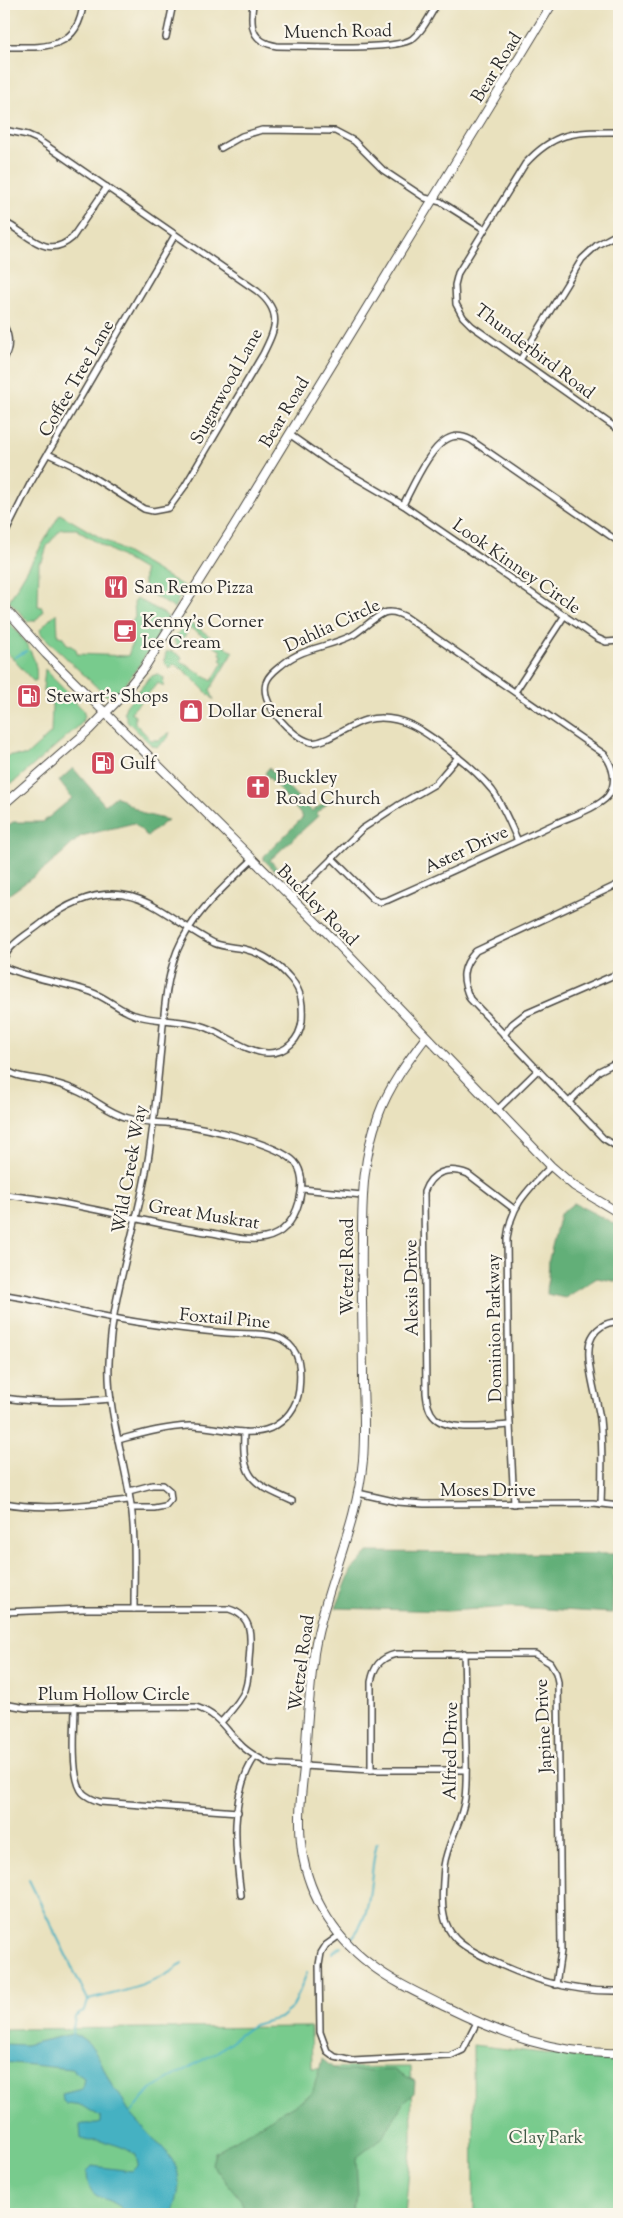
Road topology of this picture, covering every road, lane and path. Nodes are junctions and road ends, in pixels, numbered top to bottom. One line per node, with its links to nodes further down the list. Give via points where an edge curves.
1 (83, 4): 7 (street, via 76,29 57,44)
2 (173, 4): 6 (street)
3 (253, 4): 4 (street, Muench Road, via 253,30 267,44 277,46 404,43 420,31)
4 (437, 4)
5 (552, 4): 12 (street, Bear Road)
6 (166, 37)
7 (4, 47)
8 (4, 130): 11 (street, Sugarwood Lane, via 28,134)
9 (619, 132): 14 (street, Thunderbird Road, via 584,132 556,138 546,144 525,164)
10 (222, 148): 12 (street, via 242,136 262,130 335,131 354,141 383,170)
11 (107, 187): 13 (street, via 72,238 57,248 36,242); 16 (street, Sugarwood Lane)
12 (432, 200): 14 (street, via 441,202); 21 (street, Bear Road)
13 (4, 222)
14 (484, 229): 19 (street, Thunderbird Road, via 458,273 456,304 472,326)
15 (619, 233): 19 (street, via 597,245 582,260)
16 (175, 234): 22 (street, Coffee Tree Lane); 22 (street, Sugarwood Lane, via 258,290 275,312 273,333 244,388 174,503 163,510 144,509 78,468)
17 (4, 326): 18 (street, via 8,338)
18 (4, 359)
19 (520, 360): 20 (street, Thunderbird Road)
20 (619, 430)
21 (289, 434): 23 (street, Look Kinney Circle, via 329,462); 30 (street, Bear Road, via 144,668)
22 (48, 454): 24 (street, Coffee Tree Lane)
23 (403, 504): 25 (street, via 437,447 452,437 462,436); 27 (street, Look Kinney Circle)
24 (4, 536)
25 (619, 542)
26 (4, 607): 30 (street, Buckley Road)
27 (565, 615): 28 (street, Look Kinney Circle, via 606,642); 29 (street)
28 (619, 641)
29 (515, 692): 31 (street, Dahlia Circle, via 406,617 389,612 351,636 289,659 267,680 267,704 304,740 322,741 351,725 367,720 391,719 412,724); 32 (street, Dahlia Circle, via 604,754 612,766)
30 (105, 714): 33 (street, Bear Road, via 72,747); 36 (street, Buckley Road)
31 (458, 757): 34 (street, Dahlia Circle, via 492,791); 35 (street, via 436,784 371,823)
32 (613, 782): 34 (street, Aster Drive, via 602,801)
33 (4, 804)
34 (518, 841): 35 (street, Aster Drive, via 380,902 373,900)
35 (332, 858): 38 (street)
36 (252, 860): 38 (street, Buckley Road); 39 (street, Wild Creek Way)
37 (619, 884): 44 (street, via 491,943 468,960 464,967 464,980 470,999)
38 (291, 899): 45 (street, Buckley Road)
39 (189, 928): 40 (street, via 139,899 98,894 70,903 55,913 14,945); 43 (street, Wild Creek Way, via 170,971); 43 (street, via 217,944 262,955 278,966 300,991 301,1027 291,1045 280,1052 268,1053 258,1052 205,1027)
40 (4, 958)
41 (4, 967): 43 (street, via 91,992 138,1016)
42 (619, 973): 44 (street, via 525,1014)
43 (163, 1020): 51 (street, Wild Creek Way)
44 (504, 1034): 48 (street)
45 (426, 1037): 50 (street, Buckley Road); 56 (street, Wetzel Road, via 399,1075 379,1112 369,1144)
46 (619, 1062): 49 (street, via 599,1071)
47 (4, 1068): 51 (street, Great Muskrat, via 14,1075 52,1082 80,1092 116,1114)
48 (538, 1070): 49 (street); 50 (street)
49 (569, 1102): 52 (street, via 603,1138)
50 (496, 1111): 53 (street, Buckley Road)
51 (154, 1122): 54 (street, Great Muskrat, via 208,1129 267,1146 286,1155 298,1166); 59 (street, Wild Creek Way)
52 (619, 1148)
53 (551, 1166): 57 (street, Dominion Parkway); 58 (street, Buckley Road, via 574,1186)
54 (302, 1189): 56 (street); 59 (street, Great Muskrat, via 293,1219 276,1235 264,1238 194,1231)
55 (4, 1194): 59 (street, Great Muskrat, via 75,1204)
56 (362, 1195): 69 (street, Wetzel Road, via 364,1430)
57 (514, 1209): 65 (street, Dominion Parkway, via 507,1239); 65 (street, Alexis Drive, via 459,1170 437,1173 424,1192 428,1407 440,1422 451,1426)
58 (619, 1213)
59 (135, 1218): 61 (street, Wild Creek Way)
60 (4, 1295): 61 (street, Foxtail Pine)
61 (113, 1318): 64 (street, Wild Creek Way, via 109,1364); 66 (street, Foxtail Pine, via 184,1330 275,1336 292,1346 299,1360 300,1377 295,1406 281,1422 270,1428)
62 (619, 1322): 74 (street, via 599,1328 590,1345 602,1451)
63 (4, 1398): 64 (street, via 60,1403)
64 (111, 1399): 67 (street, Wild Creek Way)
65 (510, 1425): 73 (street, Dominion Parkway)
66 (244, 1432): 67 (street, Foxtail Pine, via 190,1426); 71 (street, via 244,1464 250,1476 257,1484)
67 (118, 1440): 68 (street, Wild Creek Way)
68 (128, 1491): 70 (street, Wild Creek Way); 76 (street, via 163,1485 170,1491 171,1498 165,1506)
69 (358, 1493): 73 (street, Moses Drive, via 424,1504); 84 (street, Wetzel Road, via 318,1627)
70 (130, 1500): 72 (street, via 81,1506); 76 (street, Wild Creek Way)
71 (292, 1501)
72 (4, 1503)
73 (514, 1504): 74 (street, Moses Drive)
74 (601, 1504): 75 (street, Moses Drive)
75 (619, 1506)
76 (131, 1508): 77 (street)
77 (134, 1609): 78 (street); 82 (street, via 228,1609 245,1619 251,1635 249,1673 239,1701)
78 (4, 1612)
79 (464, 1653): 85 (street, Japine Drive, via 396,1654 378,1662 371,1682); 86 (street, Alfred Drive); 90 (street, Japine Drive, via 535,1654 550,1663 556,1673 561,1942)
80 (4, 1704): 81 (street, Plum Hollow Circle, via 26,1708)
81 (75, 1707): 82 (street, Plum Hollow Circle, via 196,1707); 87 (street, via 76,1775 83,1793 93,1800)
82 (222, 1721): 83 (street, Plum Hollow Circle)
83 (255, 1757): 84 (street, Plum Hollow Circle, via 270,1764); 87 (street, via 241,1785)
84 (304, 1767): 85 (street, Plum Hollow Circle); 89 (street, Wetzel Road, via 300,1816 302,1851 320,1904)
85 (372, 1770): 86 (street, Plum Hollow Circle)
86 (466, 1770): 90 (street, Alfred Drive, via 462,1811 444,1867 446,1924 453,1936 468,1948 521,1975)
87 (238, 1812): 88 (street)
88 (241, 1895)
89 (340, 1935): 92 (street, Wetzel Road, via 383,1974); 92 (street, via 326,1945 319,1964 320,2032 323,2046 334,2058 352,2061 450,2056 463,2050)
90 (556, 1985): 91 (street, Alfred Drive)
91 (619, 1991)
92 (477, 2022): 93 (street, Wetzel Road, via 554,2047)
93 (619, 2053)

